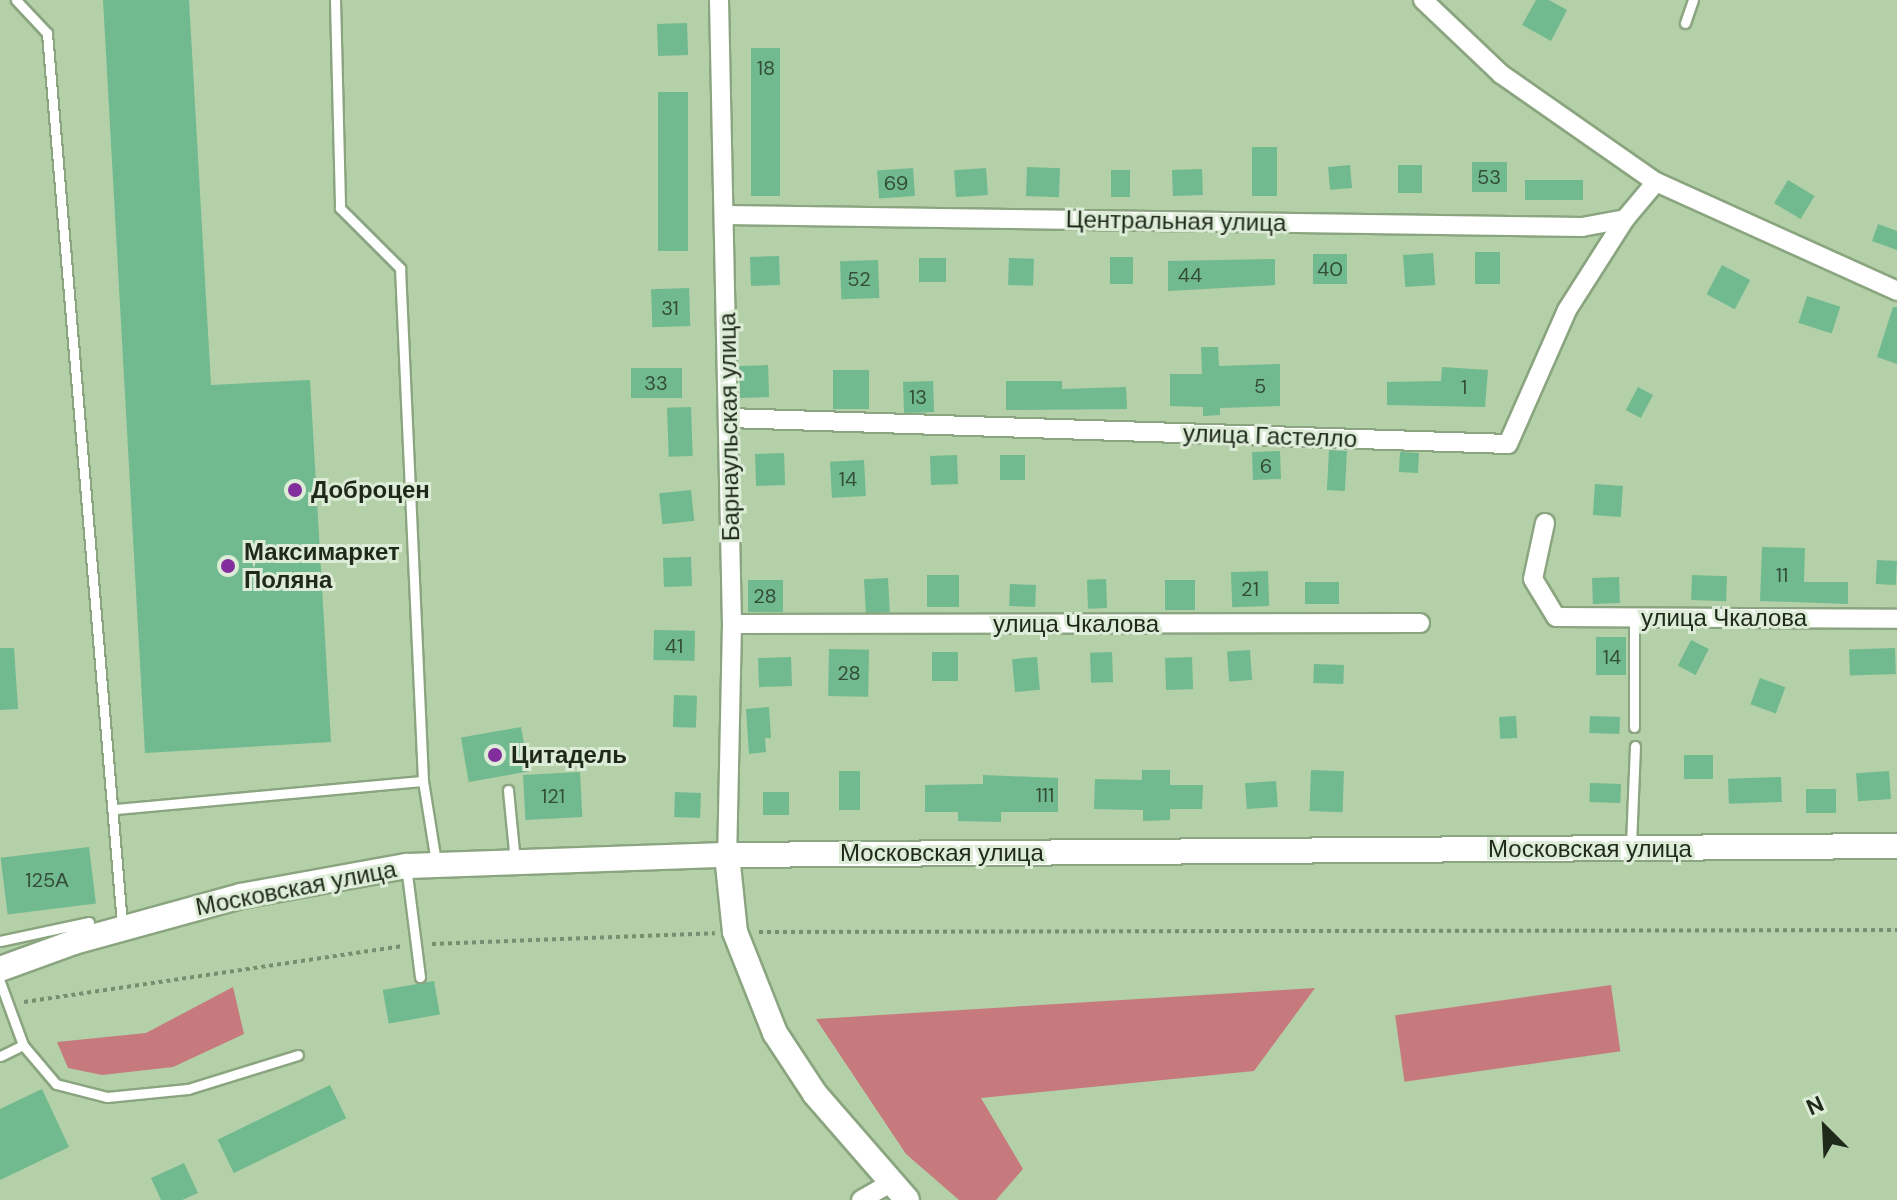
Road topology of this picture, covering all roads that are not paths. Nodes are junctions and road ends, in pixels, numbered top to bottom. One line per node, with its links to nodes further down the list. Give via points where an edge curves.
1 (16, 0): 21 (lane, via 47,33)
2 (335, 0): 19 (lane, via 340,208 400,268)
3 (719, 0): 8 (street, Барнаульская улица)
4 (1423, 0): 7 (street, via 1501,74)
5 (1693, 0): 6 (lane)
6 (1685, 23)
7 (1656, 182): 9 (street, улица Гастелло); 10 (street)
8 (725, 215): 9 (street, Центральная улица, via 1582,227); 11 (street, Барнаульская улица)
9 (1625, 219): 11 (street, улица Гастелло, via 1567,310 1508,444)
10 (1897, 291)
11 (729, 418): 16 (street, Барнаульская улица)
12 (1545, 523): 13 (street, улица Чкалова, via 1533,579 1556,617)
13 (1634, 618): 14 (street, улица Чкалова); 17 (lane)
14 (1897, 619)
15 (1420, 623): 16 (street, улица Чкалова)
16 (732, 624): 24 (street, Барнаульская улица)
17 (1634, 727)
18 (1635, 746): 23 (lane)
19 (423, 781): 21 (lane); 27 (lane)
20 (508, 790): 25 (lane)
21 (115, 809): 29 (lane)
22 (1897, 846): 23 (main road, Московская улица)
23 (1631, 849): 24 (main road, Московская улица)
24 (727, 855): 25 (main road, Московская улица); 37 (main road, via 735,932 775,1033 815,1094)
25 (515, 862): 27 (main road, Московская улица)
26 (406, 866): 27 (main road, Московская улица); 29 (main road, Московская улица, via 268,890); 32 (lane)
27 (437, 866)
28 (89, 922): 30 (lane)
29 (122, 927): 31 (main road, Московская улица)
30 (0, 941)
31 (0, 969)
32 (420, 977)
33 (0, 982): 34 (lane)
34 (23, 1045): 35 (lane, via 56,1084 107,1097 188,1089); 36 (lane)
35 (298, 1055)
36 (0, 1056)
37 (898, 1192): 38 (street)
38 (861, 1200)

